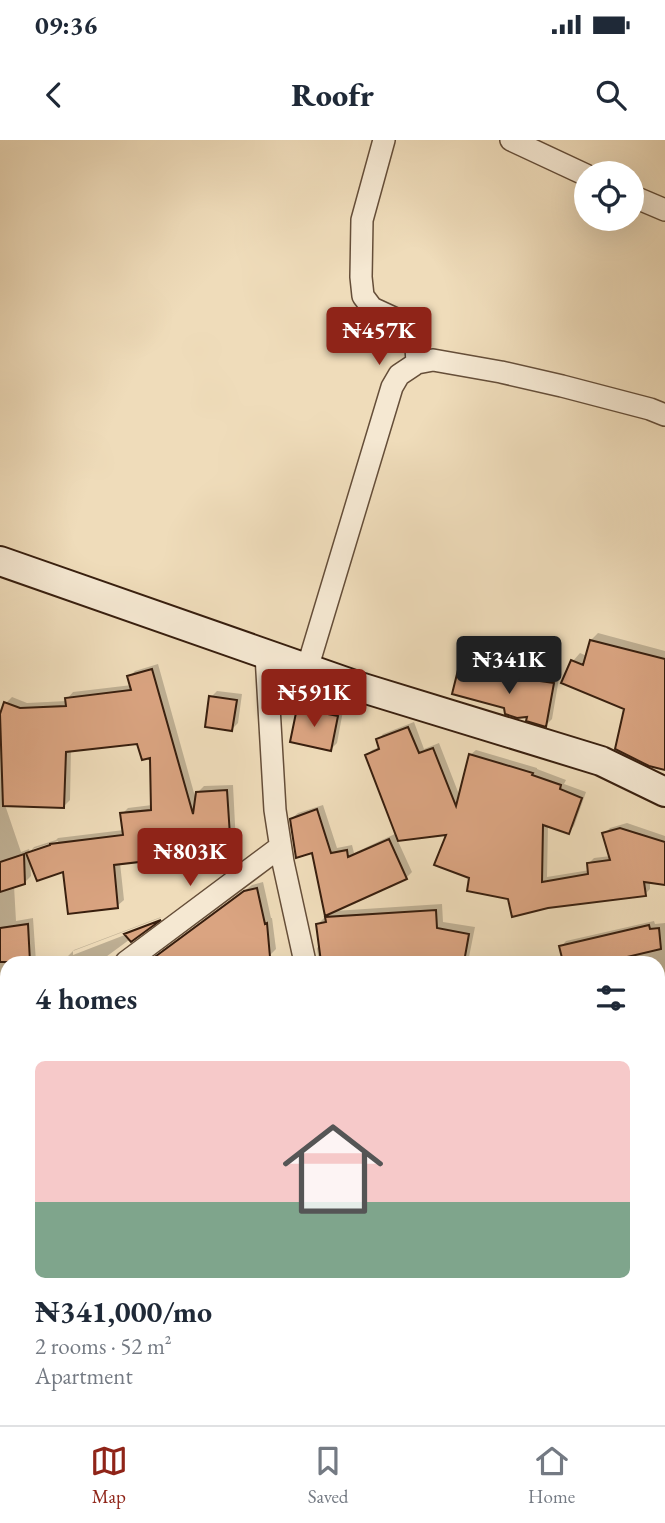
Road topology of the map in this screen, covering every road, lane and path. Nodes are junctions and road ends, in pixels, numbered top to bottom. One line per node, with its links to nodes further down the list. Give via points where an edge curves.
1 (384, 140): 6 (street, via 362,220 363,296 372,308 415,331)
2 (511, 140): 3 (street)
3 (574, 169)
4 (644, 201): 5 (street)
5 (665, 210)
6 (416, 363): 7 (street, via 433,360 501,372); 10 (street, via 399,375 392,387)
7 (665, 415)
8 (0, 561): 9 (main road)
9 (267, 655): 10 (main road); 12 (street)
10 (307, 669): 11 (main road, via 601,761)
11 (665, 792)
12 (280, 847): 13 (street); 14 (street)
13 (134, 956)
14 (304, 956)

